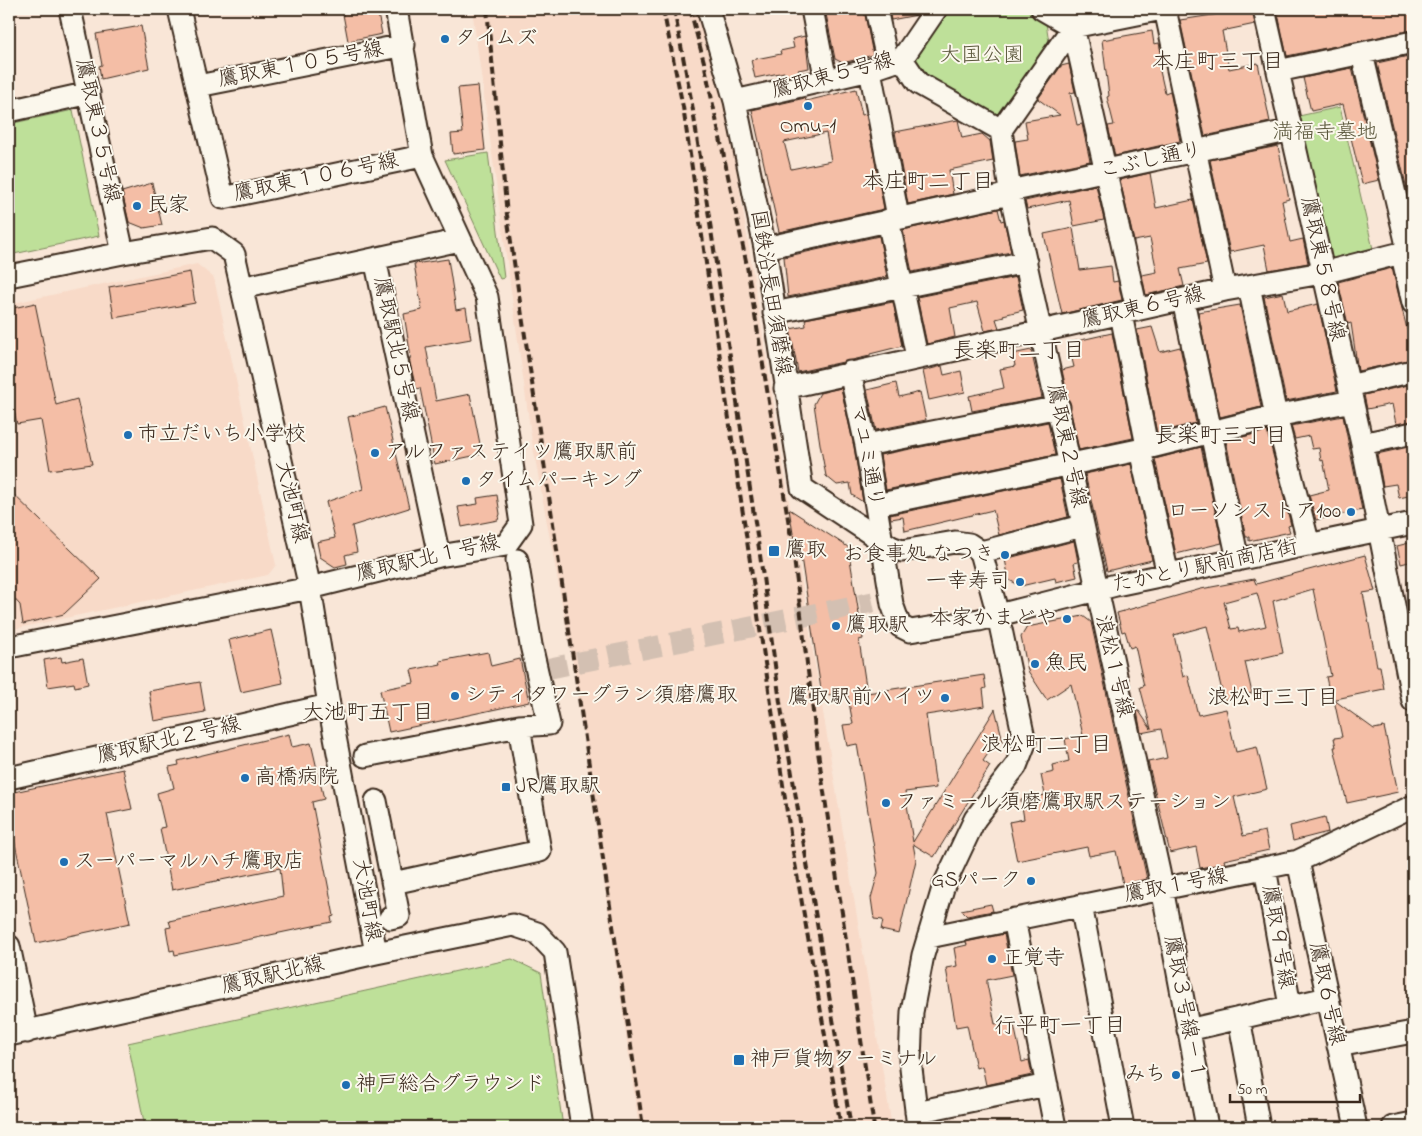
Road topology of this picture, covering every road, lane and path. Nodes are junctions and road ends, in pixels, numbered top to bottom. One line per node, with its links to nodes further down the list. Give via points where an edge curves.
1 (70, 9): 20 (street, 鷹取東３５号線)
2 (179, 9): 19 (street, 鷹取東１０６号線)
3 (396, 9): 14 (street, 鷹取駅北１号線)
4 (708, 9): 21 (street, 国鉄沿長田須磨線)
5 (812, 9): 18 (street)
6 (876, 9): 16 (street)
7 (936, 9): 16 (street, 鷹取東５号線)
8 (1042, 9): 12 (street)
9 (1164, 9): 11 (street); 25 (street)
10 (1264, 9): 17 (street, 鷹取東５８号線)
11 (1141, 10): 12 (street)
12 (1071, 18): 23 (street); 27 (street)
13 (1413, 42): 15 (street)
14 (404, 45): 19 (street, 鷹取東１０５号線); 26 (street, 鷹取駅北１号線)
15 (1362, 54): 17 (street); 32 (street)
16 (887, 64): 18 (street, 鷹取東５号線); 23 (street); 29 (street)
17 (1278, 71): 24 (street, 鷹取東５８号線)
18 (826, 81): 21 (street, 鷹取東５号線)
19 (198, 86): 26 (street, 鷹取東１０６号線, via 223,198)
20 (89, 93): 22 (street); 33 (street, 鷹取東３５号線)
21 (735, 101): 31 (street, 国鉄沿長田須磨線)
22 (9, 111)
23 (1001, 130): 28 (street, 鷹取東２号線)
24 (1292, 130): 25 (street, こぶし通り); 36 (street, 鷹取東５８号線)
25 (1196, 152): 27 (street, こぶし通り); 41 (street)
26 (422, 156): 30 (street, 鷹取駅北１号線)
27 (1107, 170): 28 (street, こぶし通り); 44 (street)
28 (1010, 191): 29 (street, こぶし通り, via 1001,196); 35 (street, 鷹取東２号線)
29 (893, 218): 31 (street, こぶし通り); 40 (street)
30 (460, 240): 34 (street); 67 (street, 鷹取駅北１号線, via 487,297 521,524 506,545)
31 (765, 248): 45 (street, 国鉄沿長田須磨線)
32 (1409, 251): 36 (street, 鷹取東６号線); 43 (street, via 1404,264)
33 (123, 253): 37 (street, 大池町線); 39 (street, 大池町線, via 212,238 234,254)
34 (375, 259): 39 (street); 67 (street, 鷹取駅北５号線)
35 (1026, 262): 40 (street); 46 (street, 鷹取東２号線)
36 (1322, 273): 38 (street, 鷹取東６号線); 51 (street, 鷹取東５８号線)
37 (9, 276)
38 (1250, 286): 41 (street, 鷹取東６号線); 53 (street)
39 (241, 288): 71 (street, 大池町線)
40 (896, 288): 45 (street); 47 (street)
41 (1224, 290): 42 (street, 鷹取東６号線)
42 (1183, 300): 44 (street, 鷹取東６号線); 54 (street)
43 (1413, 303)
44 (1129, 312): 46 (street, 鷹取東６号線); 58 (street, via 1146,441)
45 (774, 313): 50 (street, 国鉄沿長田須磨線)
46 (1041, 330): 47 (street, 鷹取東６号線); 52 (street, 鷹取東２号線)
47 (918, 357): 49 (street, 鷹取東６号線)
48 (1413, 371): 51 (street)
49 (850, 372): 50 (street, 鷹取東６号線); 57 (street, マユミ通り)
50 (785, 388): 64 (street, 国鉄沿長田須磨線, via 802,488)
51 (1351, 393): 53 (street); 56 (street, 鷹取東５８号線)
52 (1058, 407): 57 (street); 59 (street, 鷹取東２号線)
53 (1276, 416): 54 (street); 65 (street)
54 (1212, 432): 58 (street); 69 (street)
55 (1413, 433): 56 (street)
56 (1362, 444): 63 (street, 鷹取東５８号線)
57 (866, 446): 60 (street, マユミ通り)
58 (1143, 449): 59 (street); 70 (street, via 1141,454)
59 (1070, 464): 60 (street); 62 (street, 鷹取東２号線)
60 (876, 505): 64 (street, マユミ通り)
61 (1413, 523): 63 (street, たかとり駅前商店街)
62 (1082, 526): 66 (street); 72 (street, 鷹取東２号線)
63 (1378, 530): 65 (street, たかとり駅前商店街); 75 (street, 鷹取東５８号線)
64 (881, 540): 66 (street, 国鉄沿長田須磨線, via 902,551 955,542 969,544); 73 (street, via 892,604 900,626 910,631)
65 (1308, 545): 69 (street, たかとり駅前商店街)
66 (981, 552): 73 (street)
67 (439, 556): 71 (street, 鷹取駅北１号線)
68 (517, 560): 77 (street, via 541,669 549,724)
69 (1238, 560): 70 (street, たかとり駅前商店街)
70 (1168, 575): 72 (street, たかとり駅前商店街)
71 (310, 588): 74 (street, 鷹取駅北１号線); 76 (street, 大池町線)
72 (1096, 590): 73 (street, たかとり駅前商店街); 85 (street, 浪松１号線)
73 (998, 615): 89 (street, via 1025,744 1016,766 975,819 944,885)
74 (9, 647)
75 (1413, 701)
76 (329, 704): 79 (street, 鷹取駅北２号線); 91 (street, 大池町線)
77 (519, 726): 78 (street); 84 (street, via 540,851)
78 (365, 757)
79 (9, 778)
80 (376, 801): 84 (street)
81 (1413, 806): 82 (street, 鷹取１号線)
82 (1298, 861): 83 (street, 鷹取１号線); 92 (street, 鷹取６号線)
83 (1265, 868): 85 (street, 鷹取１号線); 93 (street, 鷹取９号線)
84 (392, 883): 87 (street, via 399,916)
85 (1161, 889): 86 (street, 鷹取１号線); 95 (street, 鷹取３号線－１)
86 (1081, 905): 88 (street, 鷹取１号線); 104 (street)
87 (390, 918)
88 (1014, 919): 89 (street, 鷹取１号線); 99 (street)
89 (929, 936): 100 (street, via 912,1012 910,1060)
90 (9, 946): 97 (street)
91 (376, 953): 97 (street, 鷹取駅北線); 102 (street, 鷹取駅北線, via 513,925 537,933 555,952)
92 (1326, 998): 93 (street); 98 (street, 鷹取６号線)
93 (1290, 1006): 94 (street)
94 (1239, 1018): 95 (street); 106 (street)
95 (1188, 1030): 105 (street, 鷹取３号線－１)
96 (1413, 1032): 98 (street)
97 (18, 1034)
98 (1338, 1046): 107 (street, 鷹取６号線)
99 (1047, 1085): 100 (street); 103 (street)
100 (917, 1120)
101 (1413, 1123): 108 (street)
102 (582, 1127)
103 (1055, 1127)
104 (1123, 1127)
105 (1206, 1127)
106 (1259, 1127)
107 (1356, 1127)
108 (1393, 1127)

